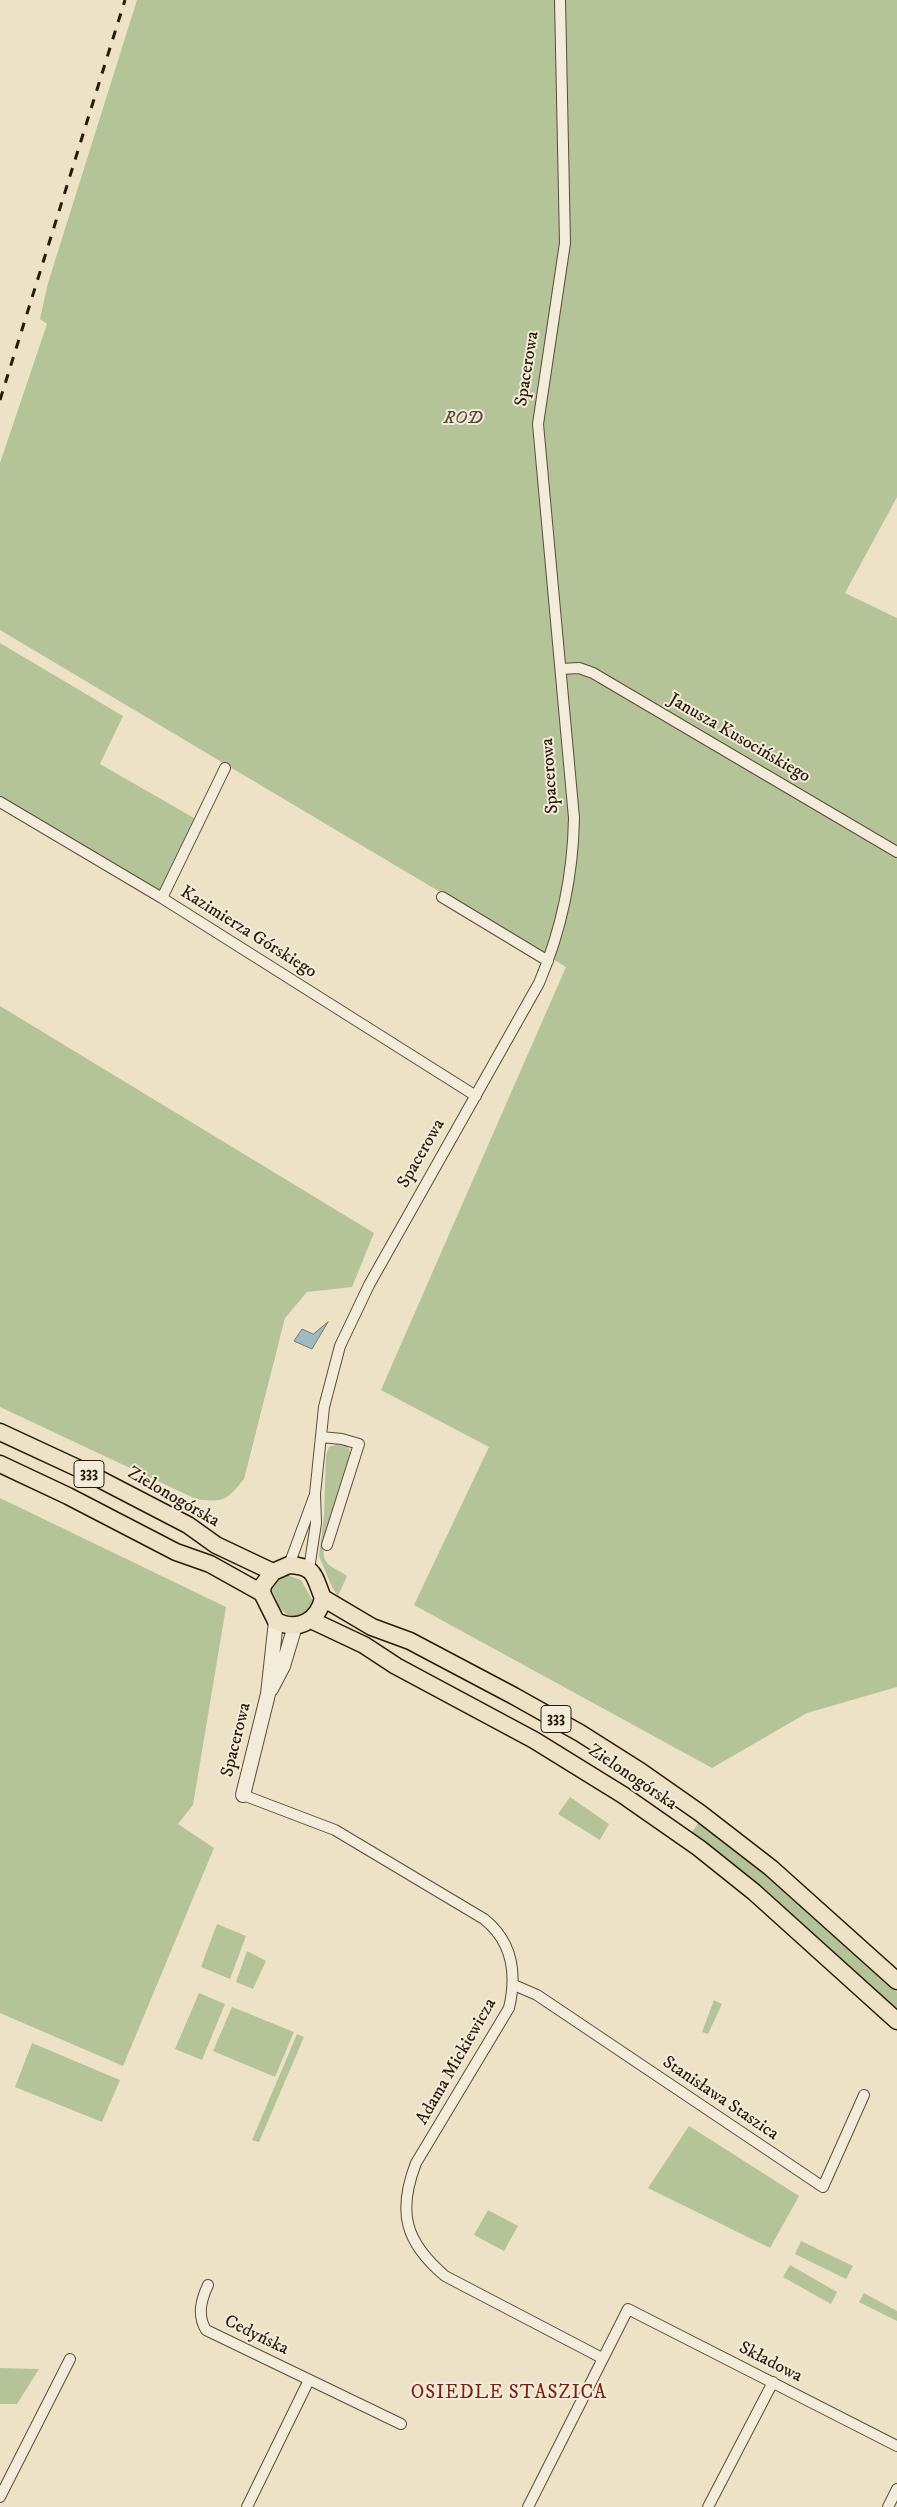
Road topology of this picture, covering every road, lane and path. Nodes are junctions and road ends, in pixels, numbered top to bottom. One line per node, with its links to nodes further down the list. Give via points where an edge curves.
1 (560, 0): 2 (street, Spacerowa, via 565,243 538,424)
2 (561, 669): 5 (street, Janusza Kusocińskiego, via 579,668 593,673); 8 (street, Spacerowa, via 574,818 573,846 560,929)
3 (225, 768): 7 (street)
4 (0, 802): 7 (street, Kazimierza Górskiego)
5 (897, 852)
6 (442, 897): 8 (street)
7 (162, 898): 9 (street, Kazimierza Górskiego)
8 (548, 961): 9 (street, Spacerowa, via 524,1013)
9 (476, 1096): 11 (street, Spacerowa, via 350,1323 329,1384)
10 (0, 1432): 17 (main road, Zielonogórska / 333, via 188,1525 216,1545)
11 (321, 1437): 13 (street, Spacerowa); 14 (street, via 359,1444)
12 (0, 1464): 18 (main road, 333, via 176,1552 210,1564)
13 (315, 1494): 15 (street, Spacerowa); 16 (street, Spacerowa, via 316,1523)
14 (327, 1545)
15 (289, 1565): 16 (main road); 17 (main road)
16 (309, 1569): 19 (main road)
17 (273, 1572): 18 (main road, via 263,1585)
18 (262, 1593): 20 (main road)
19 (323, 1598): 21 (main road, via 317,1614); 24 (main road, Zielonogórska / 333, via 372,1627 410,1641 514,1696 640,1771 771,1868)
20 (276, 1621): 21 (main road, 333); 22 (street, Spacerowa)
21 (303, 1623): 22 (street, Spacerowa); 26 (main road, Zielonogórska / 333, via 364,1644 396,1666 534,1740 654,1816 754,1892)
22 (268, 1694): 23 (street, Spacerowa)
23 (243, 1795): 25 (street, Adama Mickiewicza, via 335,1830 484,1919 508,1948)
24 (897, 1981)
25 (514, 1985): 27 (street, Stanisława Staszica, via 537,1995 823,2187); 29 (street, Adama Mickiewicza, via 509,2008 416,2163 406,2212 412,2236 426,2260 445,2276)
26 (897, 2021)
27 (864, 2094)
28 (208, 2285): 31 (street, Cedyńska, via 200,2307 206,2330)
29 (602, 2358): 32 (street, Składowa, via 628,2309); 38 (street)
30 (70, 2359): 36 (street)
31 (309, 2380): 33 (street, Cedyńska); 37 (street)
32 (773, 2382): 34 (street, Składowa); 39 (street)
33 (401, 2424)
34 (897, 2446)
35 (897, 2489): 40 (street)
36 (0, 2496)
37 (247, 2507)
38 (528, 2507)
39 (708, 2507)
40 (888, 2507)

